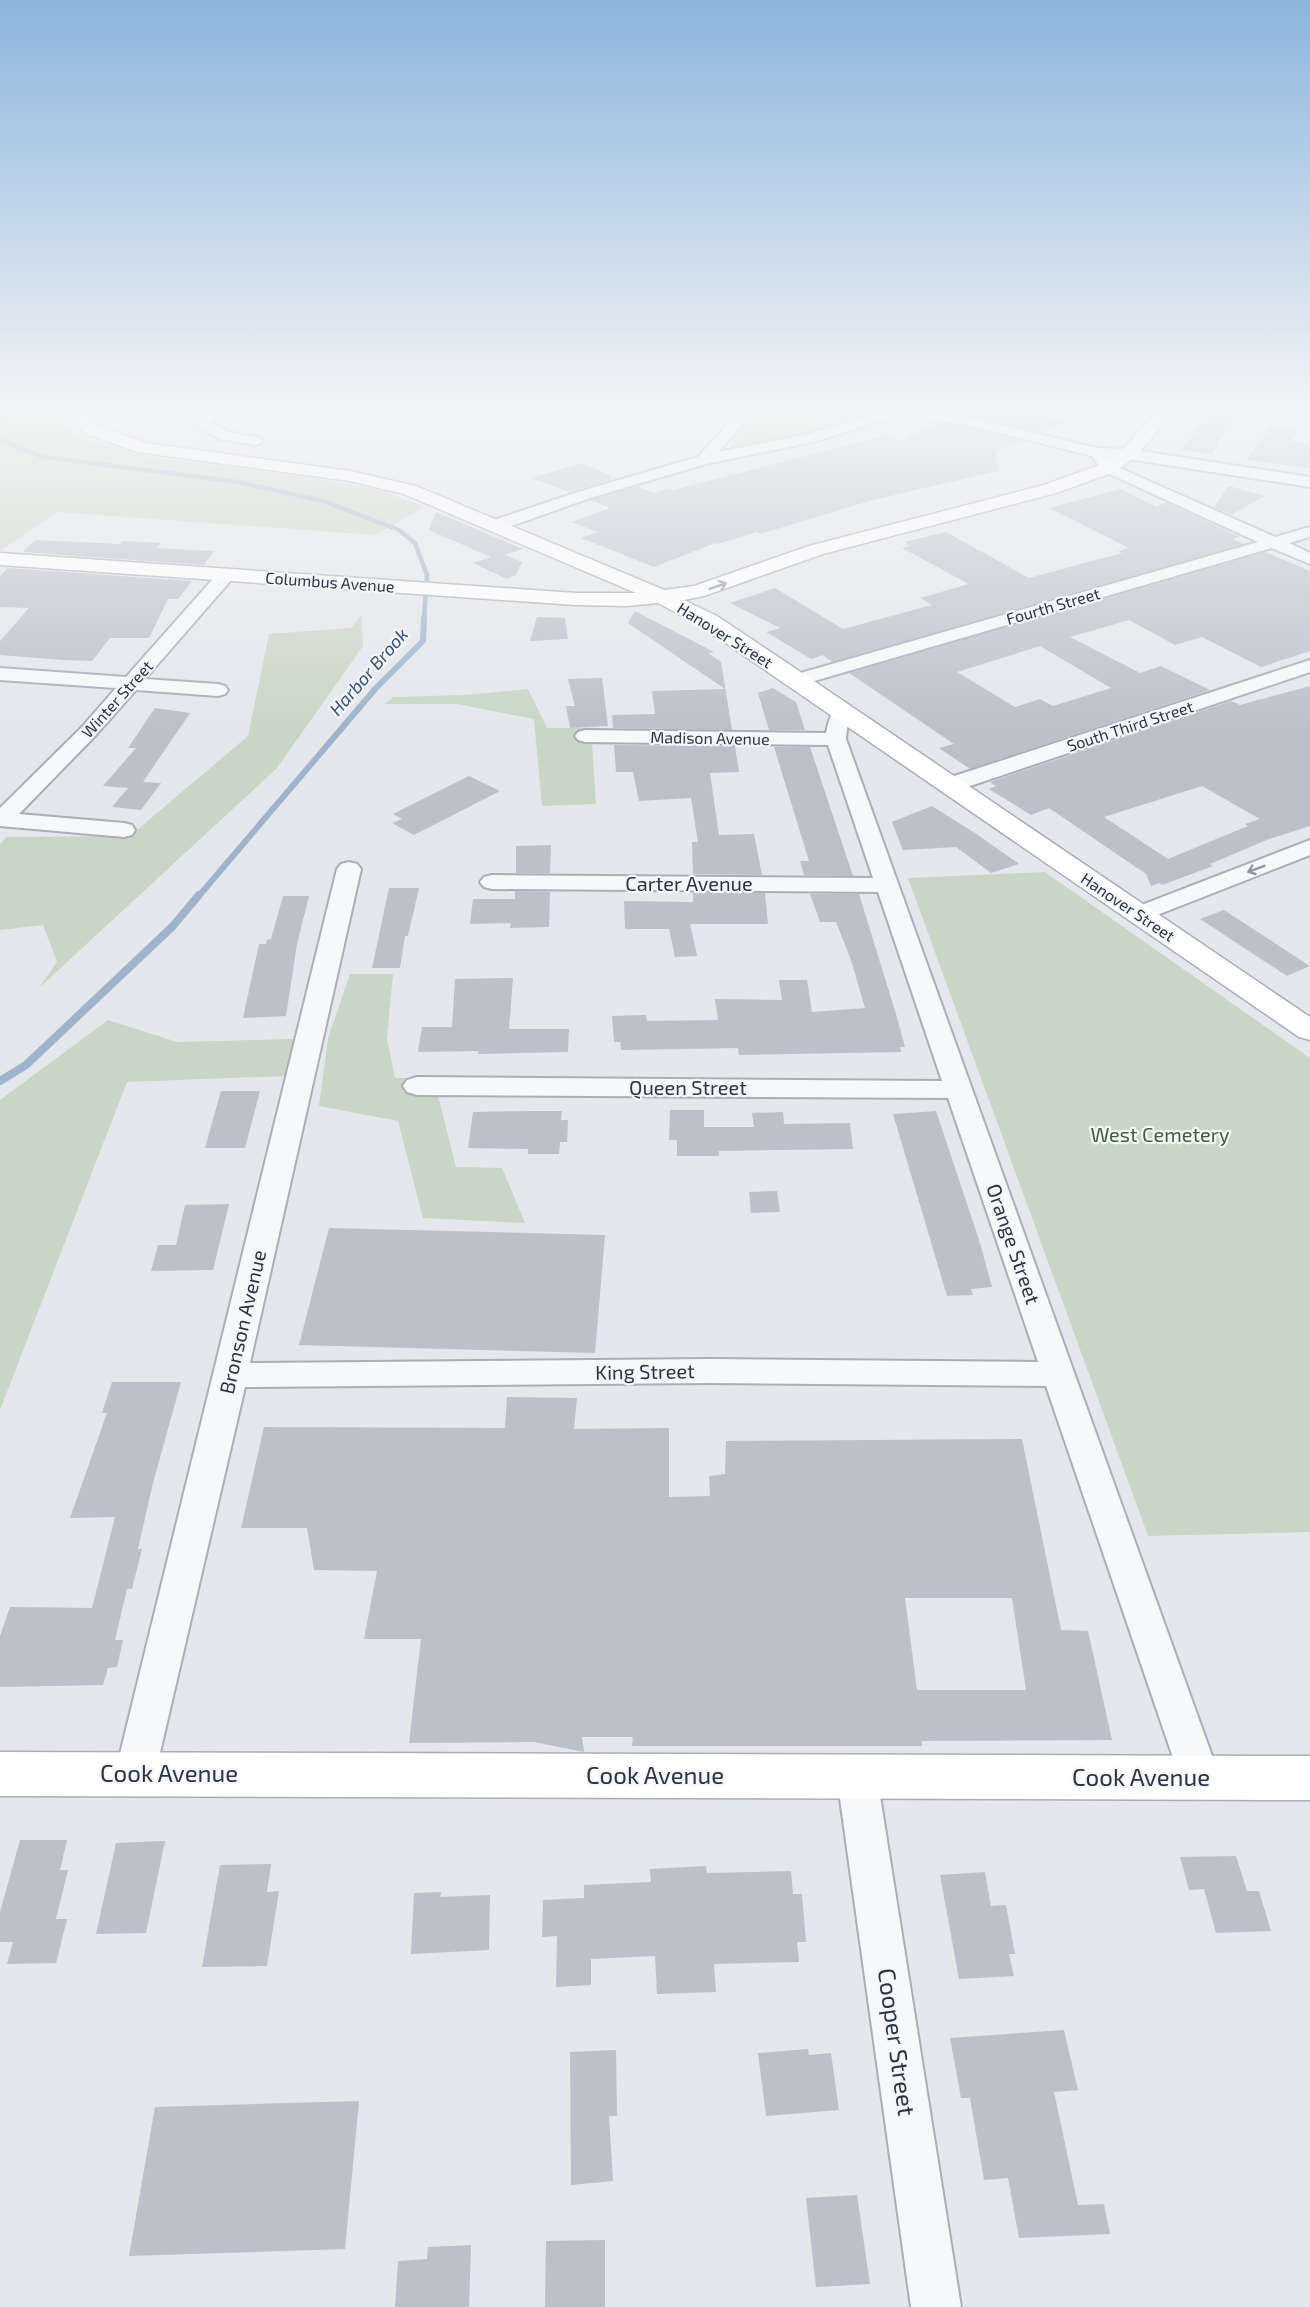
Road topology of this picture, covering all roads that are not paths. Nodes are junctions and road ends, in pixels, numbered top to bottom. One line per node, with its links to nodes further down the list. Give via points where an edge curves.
1 (463, 512): 8 (main road, Hanover Street)
2 (535, 512): 8 (street)
3 (903, 512): 10 (main road)
4 (918, 512): 7 (main road)
5 (964, 512): 7 (main road, Columbus Avenue)
6 (1209, 512): 11 (street)
7 (932, 520): 12 (main road, Columbus Avenue)
8 (496, 525): 18 (main road, Hanover Street)
9 (1310, 532): 11 (street, Fourth Street)
10 (794, 540): 12 (main road); 13 (main road)
11 (1274, 543): 14 (street); 21 (street, Fourth Street)
12 (813, 551): 18 (main road, Columbus Avenue, one-way to 12, via 711,588)
13 (749, 554)
14 (1310, 559)
15 (0, 560): 17 (main road, Columbus Avenue)
16 (693, 574): 18 (main road, via 673,582)
17 (226, 575): 18 (main road, Columbus Avenue, via 610,600); 22 (street, Winter Street)
18 (660, 596): 21 (main road, Hanover Street, via 709,621)
19 (1310, 666): 26 (street, South Third Street)
20 (0, 674): 22 (street)
21 (796, 680): 24 (main road, Hanover Street)
22 (131, 684): 23 (street); 27 (street, Winter Street)
23 (218, 690)
24 (839, 725): 25 (street, Madison Avenue); 26 (main road, Hanover Street); 32 (street, Orange Street)
25 (585, 736)
26 (950, 785): 33 (main road, Hanover Street)
27 (1, 819): 28 (street)
28 (124, 830)
29 (1310, 847): 33 (street, one-way to 33)
30 (349, 869): 38 (street, Bronson Avenue)
31 (492, 882): 32 (street, Carter Avenue)
32 (886, 885): 36 (street, Orange Street)
33 (1139, 914): 34 (main road, Hanover Street)
34 (1310, 1031)
35 (417, 1086): 36 (street, Queen Street)
36 (959, 1090): 37 (street, Orange Street)
37 (1059, 1374): 38 (street, King Street, via 709,1371); 42 (street, Orange Street)
38 (231, 1376): 40 (street, Bronson Avenue)
39 (0, 1774): 40 (main road, Cook Avenue)
40 (135, 1774): 41 (main road, Cook Avenue)
41 (857, 1777): 42 (main road, Cook Avenue); 44 (street, Cooper Street)
42 (1200, 1778): 43 (main road, Cook Avenue)
43 (1310, 1778)
44 (936, 2307)

